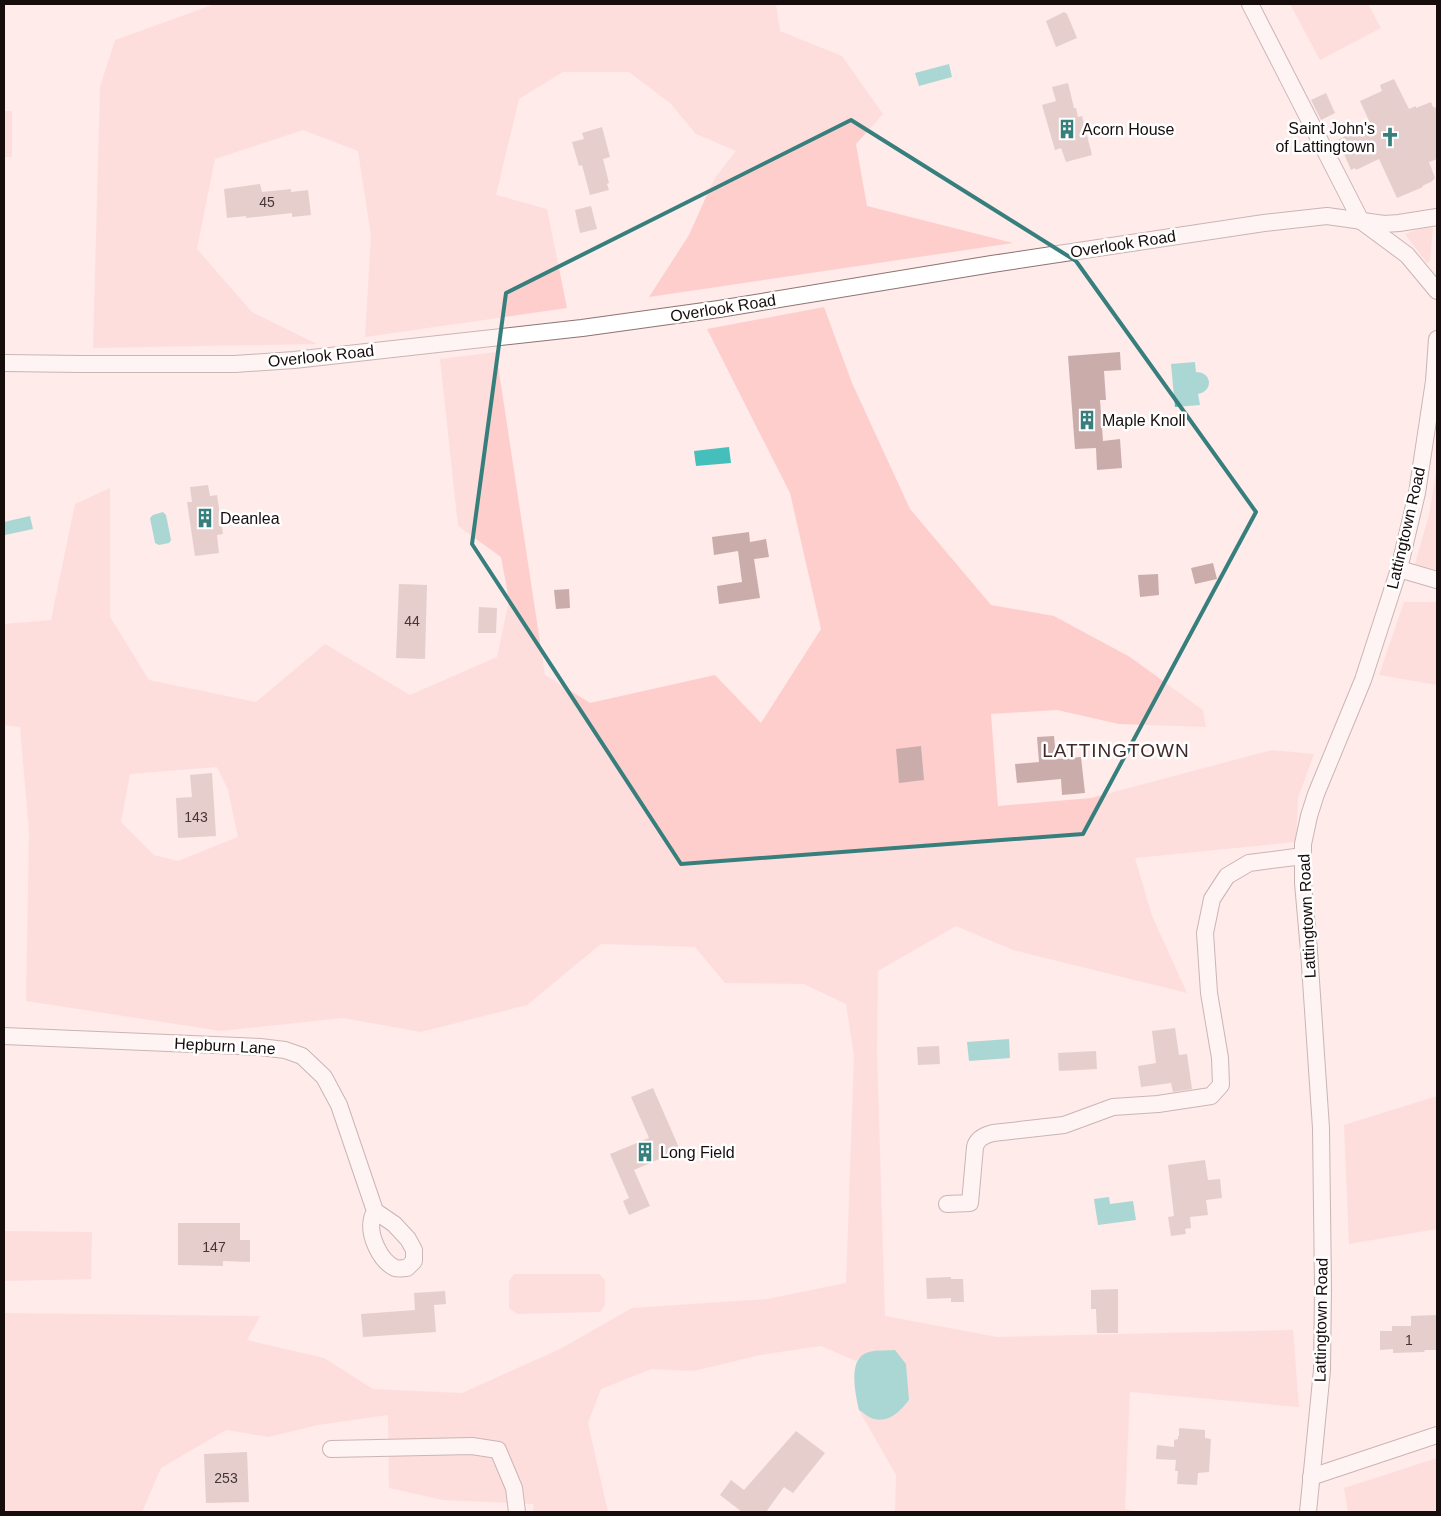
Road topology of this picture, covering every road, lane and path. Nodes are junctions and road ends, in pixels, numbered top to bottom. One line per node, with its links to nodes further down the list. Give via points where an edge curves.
1 (1250, 4): 3 (street)
2 (1437, 217): 3 (street, Overlook Road, via 1384,224)
3 (1361, 221): 4 (street, via 1407,255); 6 (street, Overlook Road, via 1327,216 1264,223 719,309 582,328 294,360 235,364)
4 (1437, 291)
5 (1437, 339): 7 (street, Lattingtown Road, via 1417,494)
6 (4, 363)
7 (1399, 569): 8 (street); 9 (street, Lattingtown Road, via 1363,680 1316,794)
8 (1437, 580)
9 (1303, 856): 11 (street, via 1249,863 1227,876 1212,899 1205,933 1209,993 1222,1085 1211,1096 1113,1107 1064,1125 986,1135 976,1142 970,1203); 15 (street, Lattingtown Road, via 1321,1128 1322,1370)
10 (4, 1036): 12 (street, Hepburn Lane, via 260,1047 302,1056 324,1078 339,1105)
11 (947, 1204)
12 (375, 1211)
13 (1437, 1435): 15 (street)
14 (331, 1448): 16 (street, via 472,1446 498,1450 514,1488)
15 (1311, 1477): 17 (street, Lattingtown Road)
16 (517, 1512)
17 (1308, 1512)

